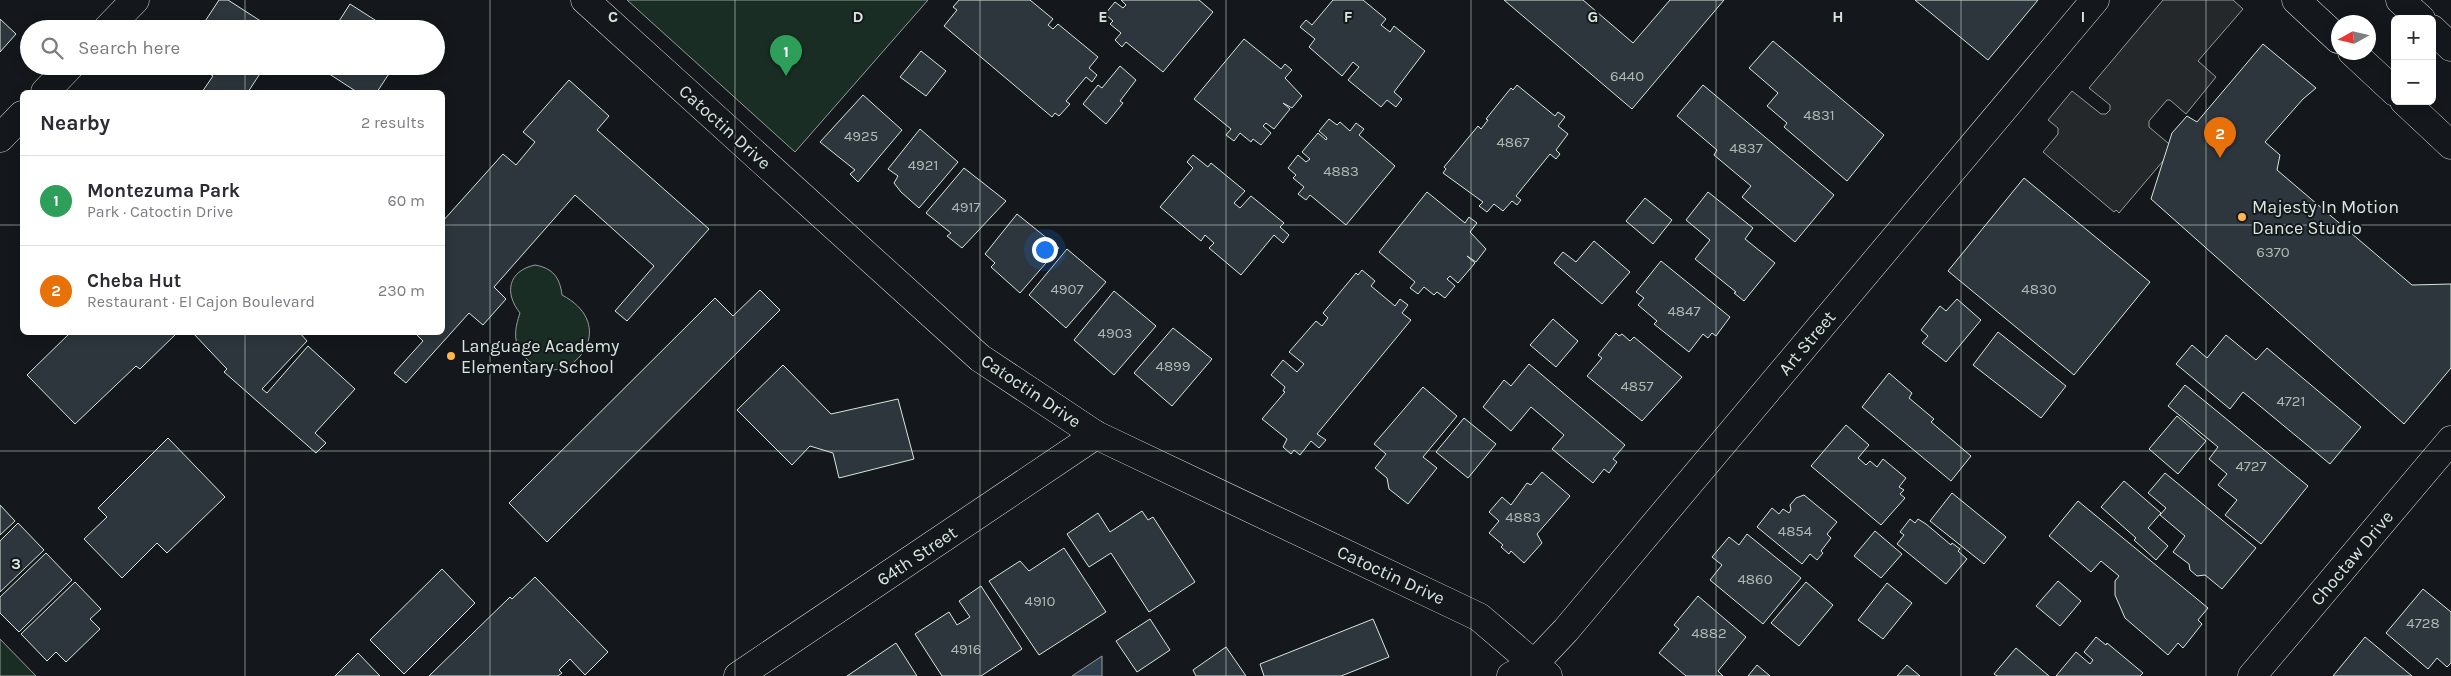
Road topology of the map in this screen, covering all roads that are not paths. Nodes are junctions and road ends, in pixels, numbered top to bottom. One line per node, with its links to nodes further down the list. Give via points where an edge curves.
1 (134, 0): 7 (street)
2 (585, 0): 19 (street, Catoctin Drive, via 980,358)
3 (2095, 0): 21 (street, Art Street)
4 (2296, 0): 8 (street)
5 (2400, 0): 6 (street)
6 (2417, 15)
7 (115, 20)
8 (2331, 32)
9 (2436, 33): 10 (street)
10 (2451, 47)
11 (2361, 60): 13 (street)
12 (61, 75): 14 (street)
13 (2391, 88)
14 (47, 90)
15 (2408, 105): 18 (street)
16 (20, 117): 17 (street)
17 (0, 138)
18 (2451, 145)
19 (1096, 435): 21 (street, Catoctin Drive, via 1478,617); 22 (street, 64th Street)
20 (2451, 440): 23 (street, Choctaw Drive)
21 (1531, 672)
22 (738, 676)
23 (2252, 676)

